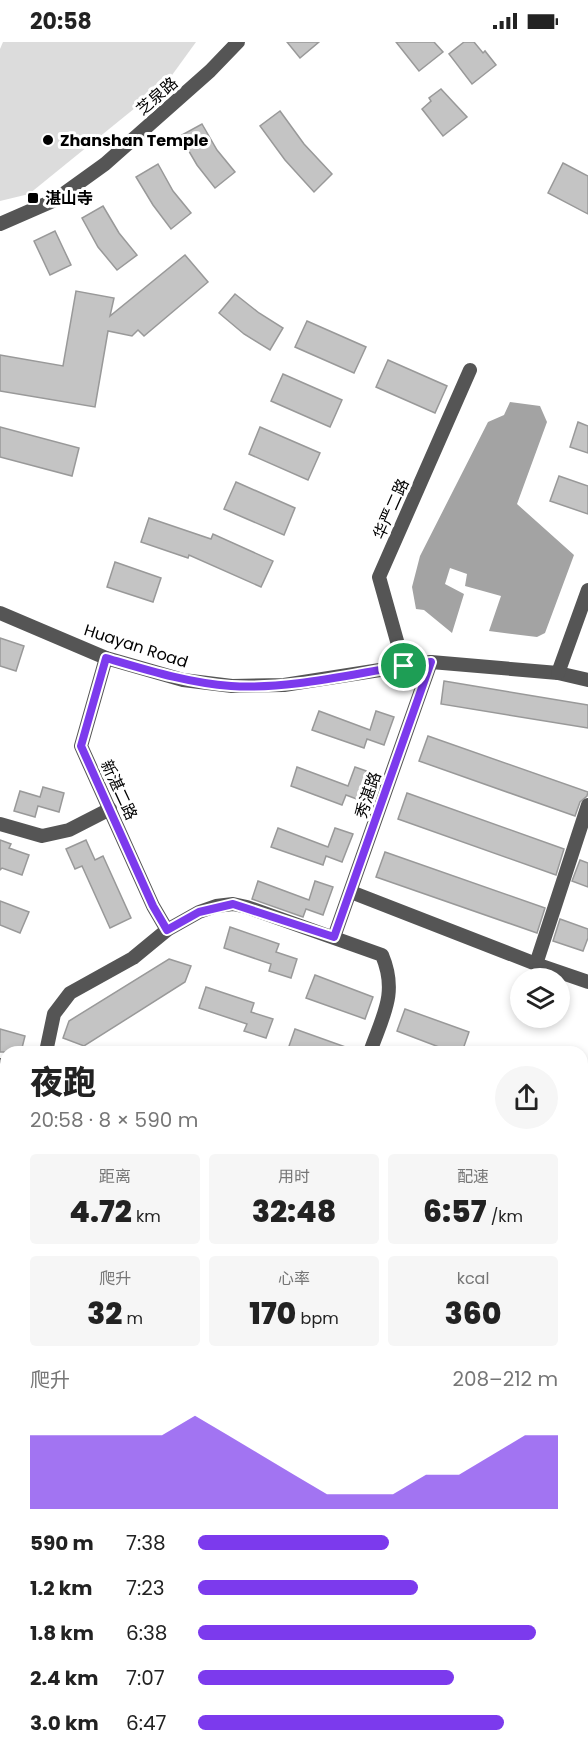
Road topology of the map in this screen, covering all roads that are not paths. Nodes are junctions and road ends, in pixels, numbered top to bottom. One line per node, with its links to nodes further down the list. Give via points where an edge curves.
1 (238, 42): 2 (street, 芝泉路, via 105,164 55,200)
2 (0, 224)
3 (470, 370): 8 (street, 华严二路, via 380,577)
4 (588, 590): 9 (street)
5 (0, 613): 6 (street, Huayan Road)
6 (106, 658): 8 (street, Huayan Road, via 183,680 232,686 284,685); 12 (street, 新湛二路, via 81,746)
7 (431, 662): 8 (street, Huayan Road); 9 (street, Huayan Road); 14 (street, 秀湛路)
8 (404, 666)
9 (558, 673): 10 (street, Huayan Road)
10 (588, 680)
11 (588, 805): 17 (street)
12 (110, 809): 13 (street, via 69,830 42,836); 15 (street, 新湛二路)
13 (0, 824)
14 (351, 892): 16 (street, 秀湛路); 17 (street)
15 (167, 930): 16 (street, via 199,912 233,904); 19 (street, via 133,958 70,993 54,1014)
16 (334, 937): 20 (street, via 382,955 389,972 391,989)
17 (536, 964): 18 (street)
18 (588, 982)
19 (47, 1046)
20 (372, 1046)

